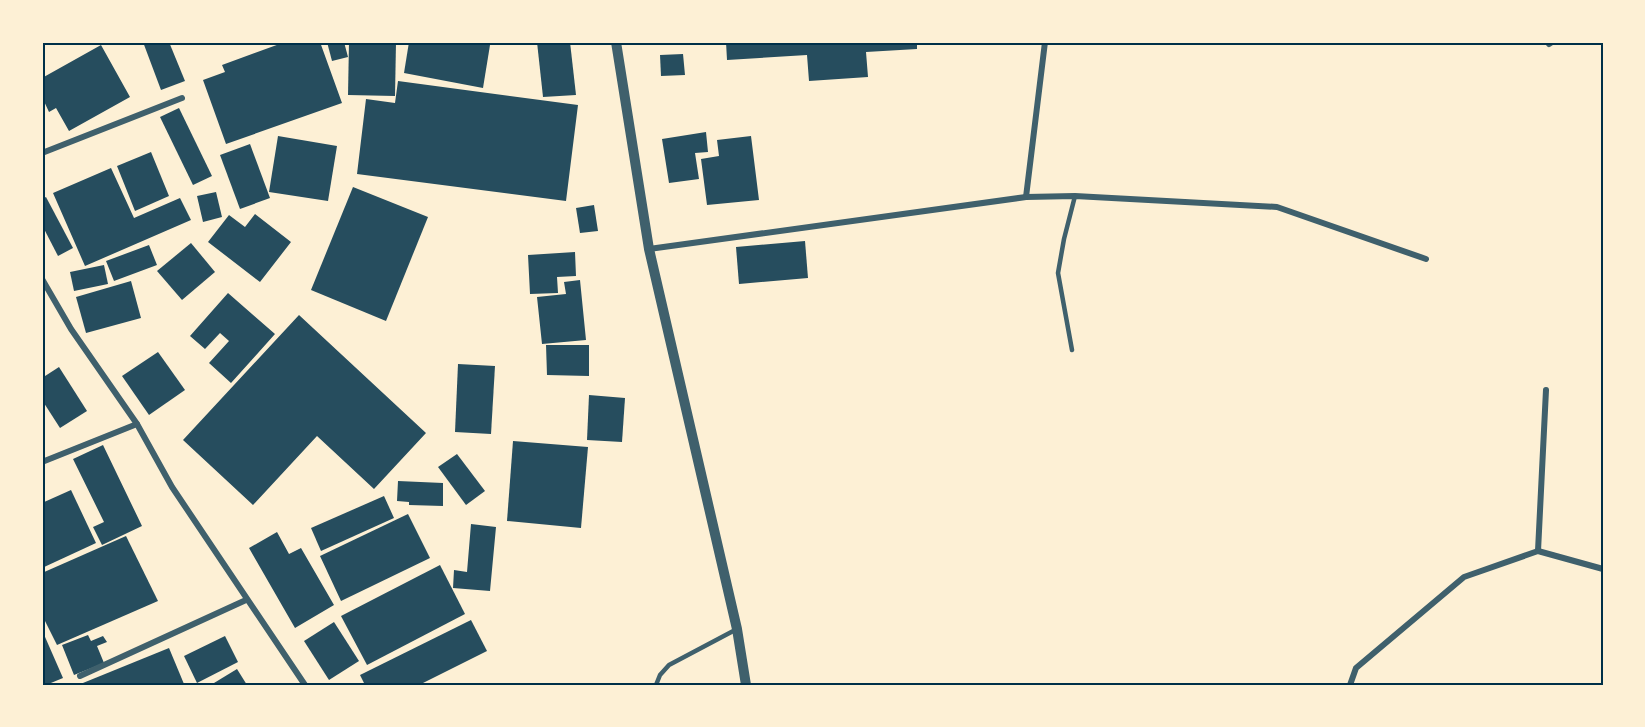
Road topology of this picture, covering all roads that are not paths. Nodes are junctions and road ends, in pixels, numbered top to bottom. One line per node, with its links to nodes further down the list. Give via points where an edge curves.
1 (616, 42): 7 (street)
2 (1045, 42): 6 (street)
3 (182, 98): 4 (street)
4 (42, 153)
5 (1075, 196): 6 (street); 8 (street, via 1277,207); 10 (lane, via 1058,273)
6 (1026, 197): 7 (street)
7 (649, 249): 17 (street)
8 (1426, 259)
9 (42, 279): 12 (street, via 71,329)
10 (1072, 350)
11 (1545, 390): 14 (street)
12 (137, 424): 13 (street); 16 (street, via 172,487)
13 (42, 462)
14 (1538, 551): 15 (street); 22 (street, via 1464,577 1356,668)
15 (1603, 569)
16 (246, 600): 18 (street); 19 (street)
17 (737, 629): 20 (lane, via 669,665); 21 (street)
18 (80, 676)
19 (305, 685)
20 (656, 685)
21 (746, 685)
22 (1350, 685)

